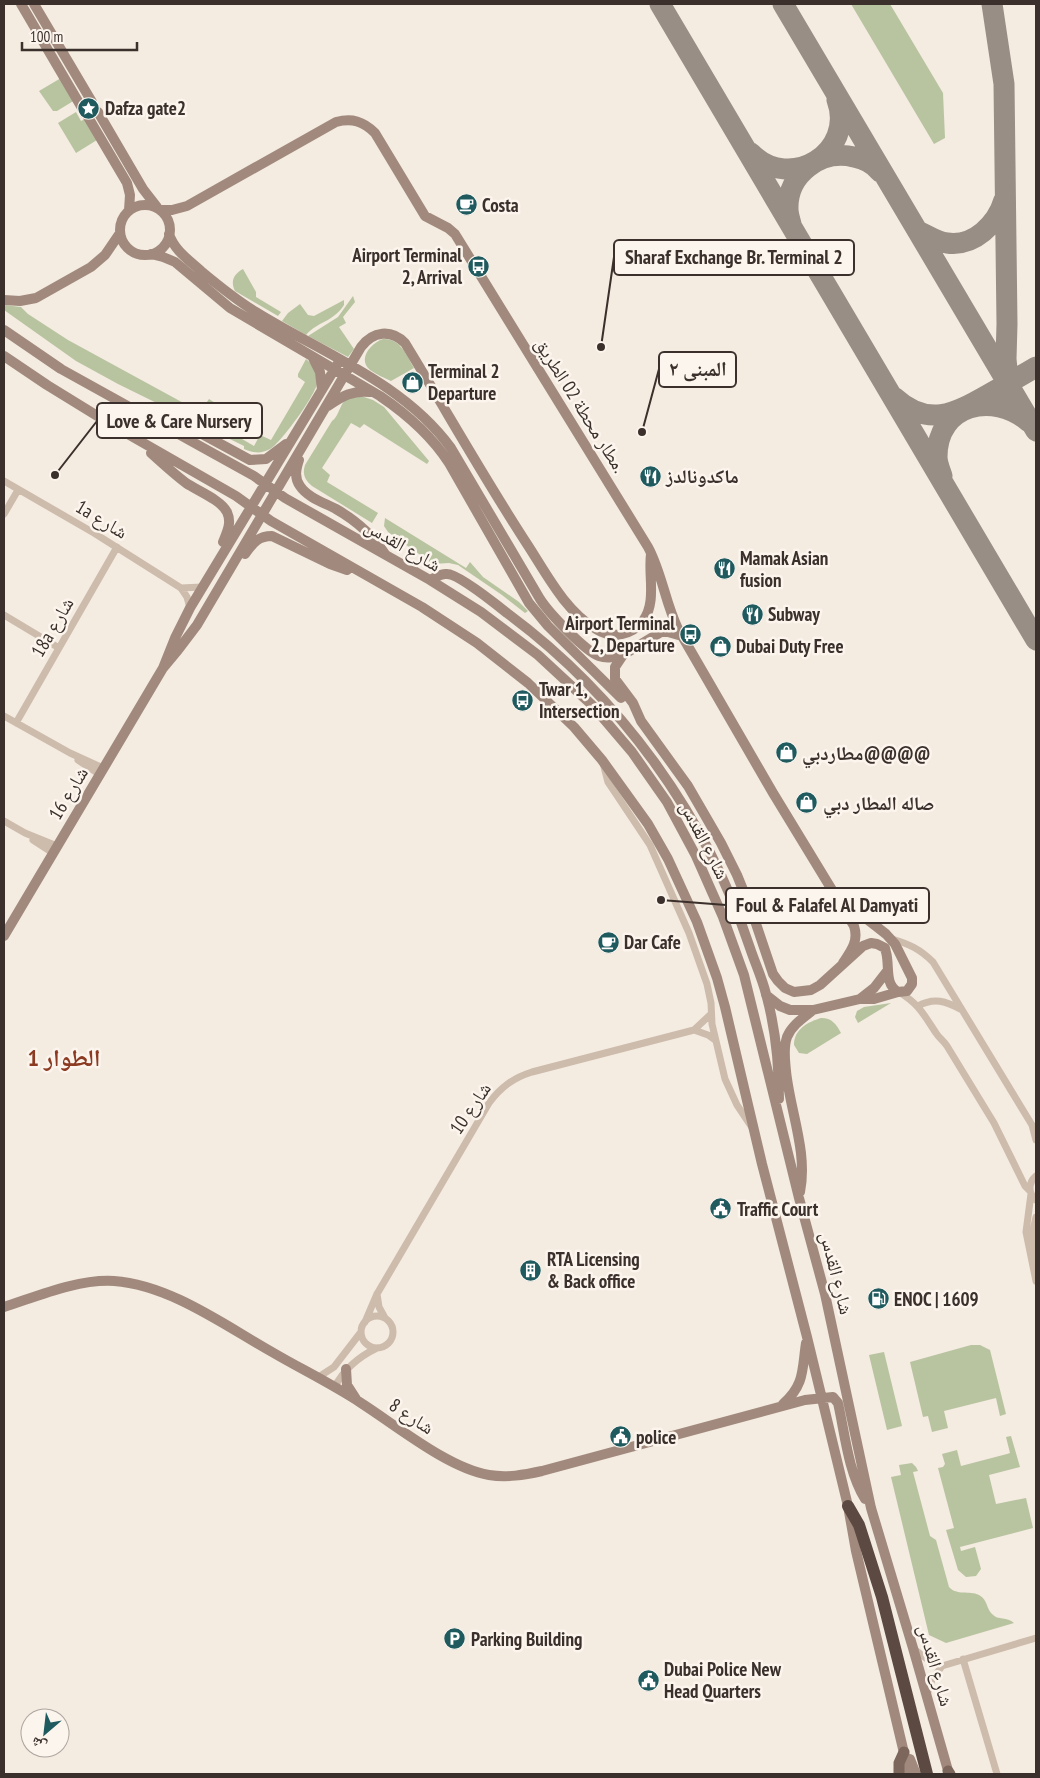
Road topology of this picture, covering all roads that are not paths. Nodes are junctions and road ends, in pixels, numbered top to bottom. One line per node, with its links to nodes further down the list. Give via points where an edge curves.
1 (21, 4): 4 (street)
2 (34, 4): 3 (street)
3 (70, 65): 4 (street); 7 (street, via 95,107)
4 (60, 71): 5 (street)
5 (82, 108)
6 (88, 118): 7 (street)
7 (103, 131): 8 (street); 9 (street, via 127,184)
8 (159, 209): 9 (street, via 141,205); 11 (street, via 169,224); 36 (street, مطار محطة 02 الطريق., via 187,206 336,122 352,120 369,126 425,216 455,234)
9 (129, 210): 10 (street, via 121,221)
10 (120, 232): 12 (street, via 130,250); 13 (street, via 105,255 91,267 36,298)
11 (170, 234): 12 (street, via 163,247); 17 (street, via 183,255 235,299)
12 (151, 254): 16 (street, via 175,262 230,308)
13 (4, 300)
14 (4, 330): 24 (street, شارع القدس, via 62,368)
15 (4, 356): 26 (street, via 47,386)
16 (313, 358): 19 (street); 21 (street, via 320,372)
17 (340, 360): 18 (street); 19 (street)
18 (350, 366): 20 (street); 36 (street, via 365,342 376,334 395,335 405,343 490,487 543,568 565,600 594,628 611,635 621,635 644,619 650,601); 50 (street, via 411,405 445,440 554,617 596,655 607,658)
19 (334, 370): 20 (street); 21 (street)
20 (344, 376): 22 (street); 23 (street)
21 (321, 391): 25 (street)
22 (373, 392): 23 (street, via 351,393); 55 (street, via 409,417 437,446 529,603)
23 (326, 408): 27 (street)
24 (150, 418): 25 (street, via 180,422 245,458 255,460 270,456); 29 (street, شارع القدس)
25 (293, 438): 29 (street)
26 (140, 441): 32 (street); 38 (street, via 176,476 218,503 227,513 228,530)
27 (304, 444): 31 (street); 37 (street, via 296,474 300,487 365,528)
28 (4, 481): 30 (street, 1a شارع)
29 (266, 483): 31 (street, شارع القدس); 32 (street, شارع 16)
30 (18, 490): 33 (street); 35 (street, 1a شارع)
31 (276, 491): 34 (street, شارع 16); 37 (street, شارع القدس)
32 (251, 507): 34 (street); 38 (street, شارع 16)
33 (4, 514)
34 (262, 515): 39 (street); 40 (street, شارع 16)
35 (117, 547): 43 (street, 1a شارع); 48 (street, 18a شارع)
36 (651, 552): 47 (street, مطار محطة 02 الطريق.)
37 (385, 555): 41 (street, شارع القدس)
38 (212, 570): 42 (street, شارع 16)
39 (363, 574): 40 (street, via 330,564 277,538 263,536 255,540); 57 (street, via 450,624 503,662 574,727)
40 (225, 578): 51 (street, شارع 16, via 191,634)
41 (430, 580): 46 (street, via 452,574); 49 (street, شارع القدس, via 481,612)
42 (202, 587): 43 (street); 44 (street, شارع 16)
43 (181, 588): 44 (street)
44 (190, 608): 51 (street, شارع 16)
45 (4, 615): 48 (street)
46 (531, 631): 49 (street); 53 (street, via 573,668)
47 (682, 636): 50 (street, via 661,632); 61 (street, مطار محطة 02 الطريق.)
48 (59, 648): 56 (street, 18a شارع)
49 (538, 655): 52 (street, شارع القدس)
50 (622, 655): 55 (street, via 615,667 615,679 633,703)
51 (163, 668): 58 (street, شارع 16)
52 (592, 705): 53 (street); 75 (street, شارع القدس, via 650,776 696,856 744,975)
53 (611, 709): 67 (street, via 665,777 703,838 737,910)
54 (4, 716): 56 (street)
55 (641, 721): 64 (street, via 688,786 721,842 778,981 794,992 811,990)
56 (16, 723): 58 (street)
57 (602, 760): 72 (street, via 608,782 650,845 689,933 707,984); 77 (street, via 648,824 697,922 725,1007)
58 (101, 771): 60 (street, شارع 16)
59 (4, 821): 60 (street)
60 (55, 850): 62 (street, شارع 16)
61 (837, 896): 63 (street); 64 (street, مطار محطة 02 الطريق., via 856,932 853,946)
62 (4, 936)
63 (891, 939): 66 (street, via 912,982 911,987); 71 (street, via 913,946 933,962)
64 (842, 963): 65 (street, via 862,946 874,944 884,948)
65 (888, 970): 66 (street, via 890,984); 68 (street)
66 (899, 992): 68 (street); 69 (street)
67 (766, 995): 70 (street, via 785,1008); 75 (street, via 776,1044)
68 (860, 999): 70 (street)
69 (918, 1006): 71 (street, via 928,1000); 80 (street, via 966,1070)
70 (814, 1010): 81 (street, via 792,1029 785,1052 788,1094 800,1146 802,1174)
71 (962, 1010): 76 (street)
72 (711, 1014): 73 (street, شارع 10); 74 (street)
73 (694, 1030): 74 (street); 86 (street, شارع 10, via 512,1080 496,1094)
74 (716, 1040): 77 (street, via 728,1087)
75 (779, 1112): 81 (street, شارع القدس)
76 (1034, 1127): 78 (street)
77 (754, 1129): 91 (street)
78 (1036, 1140)
79 (1036, 1176): 80 (street, via 1031,1182)
80 (1030, 1192): 82 (street); 85 (street, via 1026,1232)
81 (799, 1198): 100 (street, شارع القدس, via 826,1294)
82 (1036, 1200)
83 (1036, 1217): 84 (street, via 1032,1235)
84 (1036, 1257)
85 (1036, 1281)
86 (377, 1294): 88 (street); 89 (street, شارع 10)
87 (4, 1307): 94 (street, شارع 8, via 89,1283 112,1281 154,1288)
88 (385, 1318): 89 (street, via 374,1316); 92 (street, via 393,1334 387,1345)
89 (365, 1322): 90 (street)
90 (361, 1332): 92 (street, via 364,1342); 94 (street, via 334,1367)
91 (807, 1337): 96 (street); 98 (street, via 801,1381 795,1393)
92 (377, 1348): 93 (street)
93 (346, 1369): 95 (street); 97 (street, via 348,1385)
94 (316, 1378): 95 (street, شارع 8)
95 (334, 1388): 97 (street, شارع 8)
96 (821, 1397): 98 (street, شارع 8); 99 (street); 100 (street, via 836,1399 858,1485)
97 (356, 1400): 98 (street, شارع 8, via 443,1457 466,1468 510,1476)
98 (781, 1407)
99 (848, 1506): 106 (street); 111 (highway, via 859,1525 882,1597)
100 (871, 1508): 102 (street, شارع القدس)
101 (1036, 1638): 103 (street)
102 (914, 1648): 104 (street); 105 (street, شارع القدس)
103 (963, 1659): 104 (street); 112 (street)
104 (942, 1666): 105 (street)
105 (927, 1695): 107 (street, شارع القدس)
106 (904, 1752): 108 (main road); 109 (street); 110 (street)
107 (949, 1773)
108 (899, 1774)
109 (909, 1774)
110 (916, 1774)
111 (927, 1774)
112 (997, 1774)

